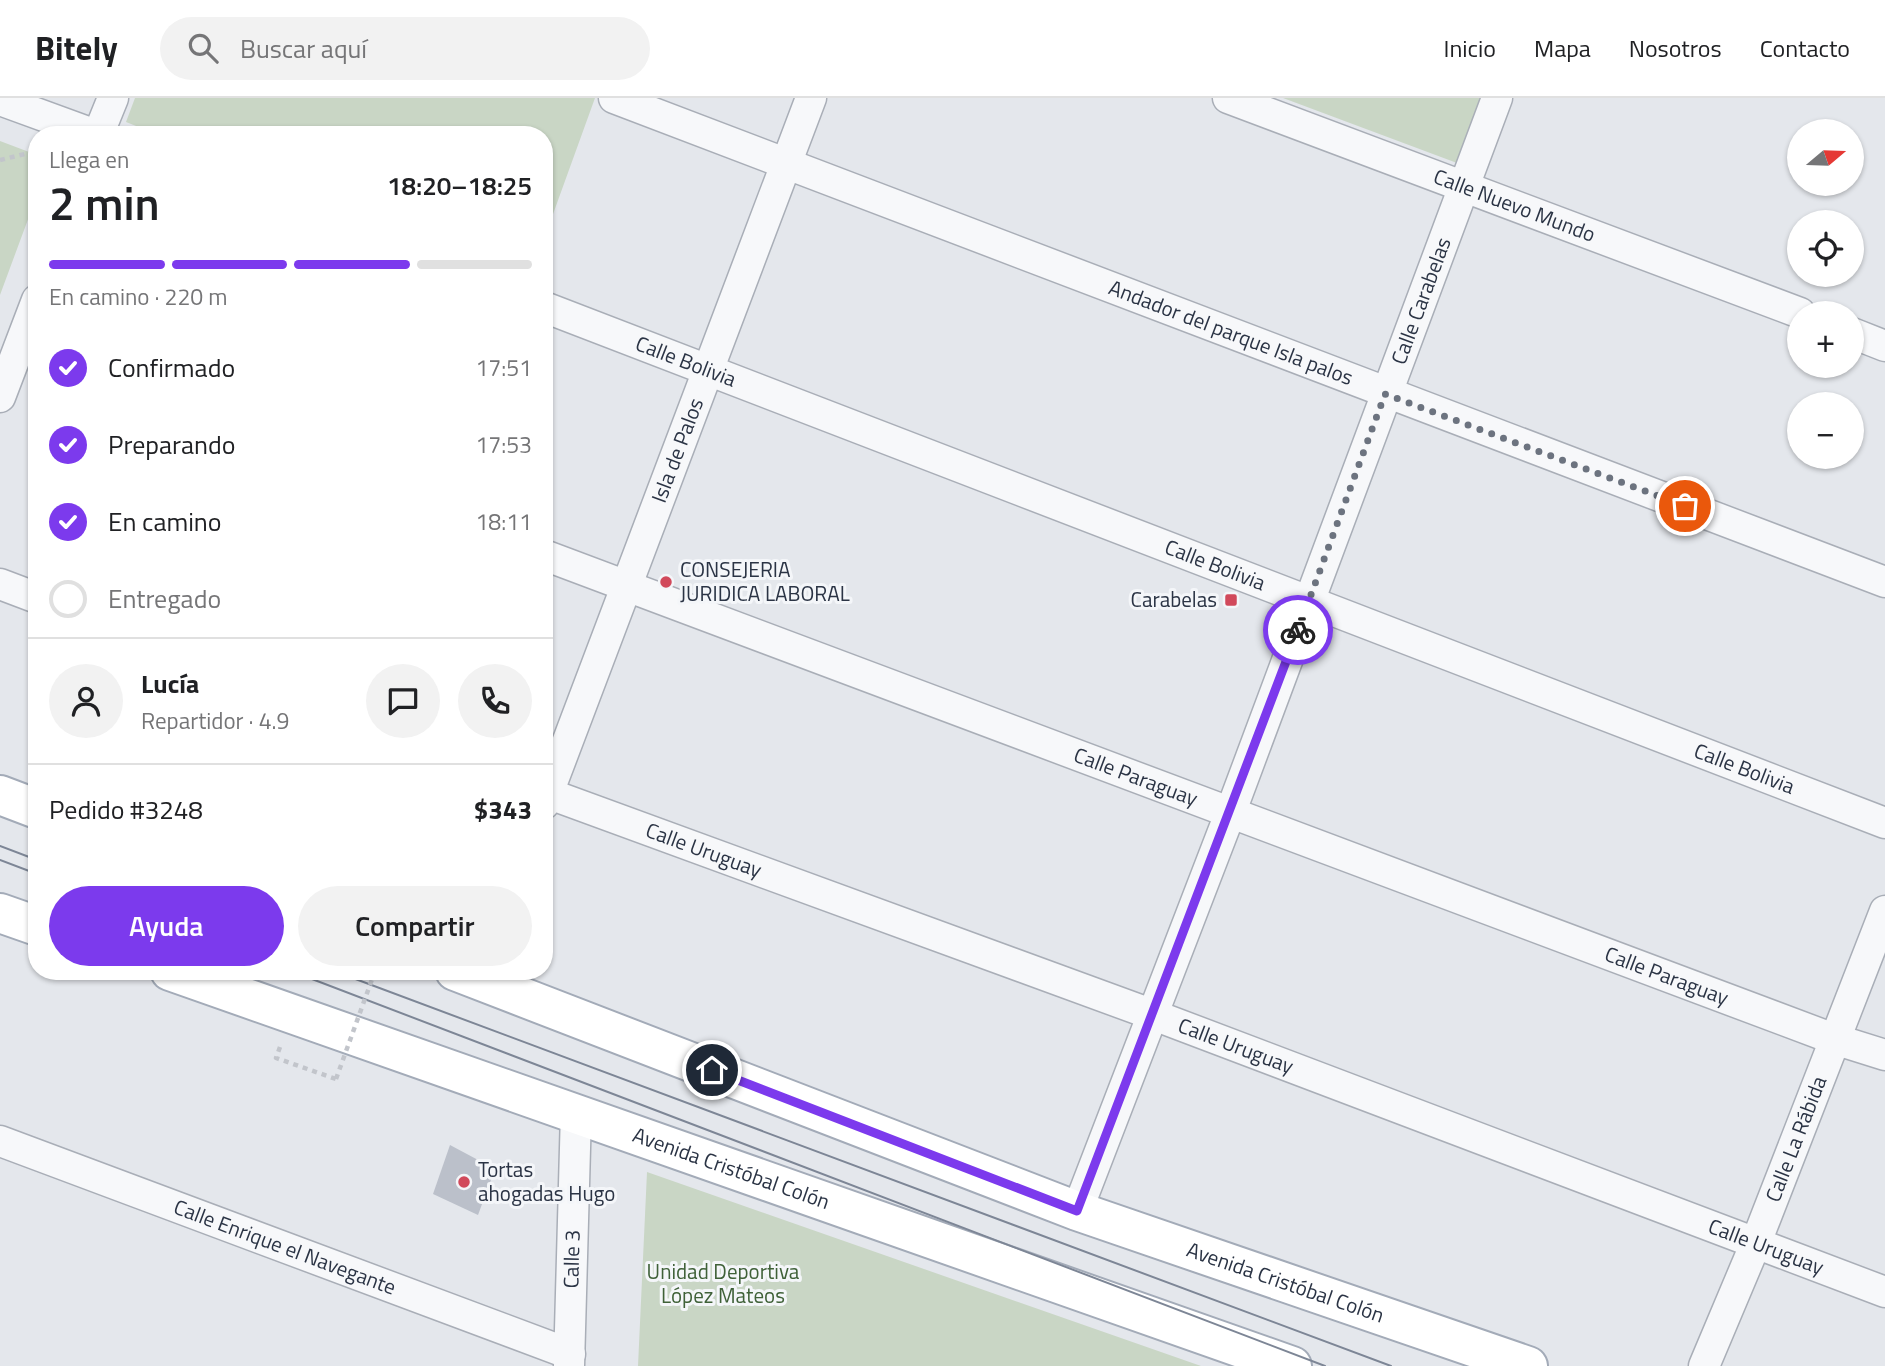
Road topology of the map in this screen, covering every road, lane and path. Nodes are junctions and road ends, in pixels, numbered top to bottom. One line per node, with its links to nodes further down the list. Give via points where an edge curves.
1 (113, 98): 8 (street)
2 (614, 98): 11 (street, Andador del parque Isla palos)
3 (811, 98): 11 (street, Isla de Palos)
4 (1228, 98): 12 (street, Calle Nuevo Mundo)
5 (1497, 98): 12 (street, Calle Carabelas)
6 (0, 100): 7 (street)
7 (72, 126)
8 (101, 126)
9 (28, 153): 10 (path)
10 (0, 160)
11 (786, 163): 18 (street, Isla de Palos); 19 (street, Andador del parque Isla palos)
12 (1465, 186): 13 (street, Calle Nuevo Mundo); 19 (street, Calle Carabelas)
13 (1787, 308)
14 (553, 310): 18 (street, Calle Bolivia)
15 (1864, 338): 16 (street)
16 (1885, 346)
17 (26, 361): 20 (street)
18 (708, 370): 24 (street, Isla de Palos); 26 (street, Calle Bolivia)
19 (1385, 394): 22 (street, Andador del parque Isla palos); 26 (street, Calle Carabelas)
20 (0, 397)
21 (553, 558): 24 (street, Calle Paraguay)
22 (1885, 582)
23 (0, 584): 25 (street)
24 (626, 586): 27 (street, Isla de Palos); 31 (street, Calle Paraguay)
25 (28, 595)
26 (1308, 603): 31 (street, Calle Carabelas); 32 (street, Calle Bolivia)
27 (553, 779)
28 (0, 795): 30 (main road)
29 (553, 800): 39 (street, Calle Uruguay)
30 (28, 806)
31 (1231, 811): 39 (street, Calle Carabelas); 40 (street, Calle Paraguay)
32 (1885, 823)
33 (1885, 911): 40 (street, Calle La Rábida)
34 (0, 913): 35 (main road)
35 (28, 923)
36 (196, 980): 43 (main road, Avenida Cristóbal Colón)
37 (372, 980): 42 (path, bridge, via 336,1079)
38 (486, 980): 45 (main road, Avenida Cristóbal Colón)
39 (1151, 1014): 45 (street, Calle Carabelas); 46 (street, Calle Uruguay)
40 (1834, 1039): 41 (street, Calle Paraguay); 46 (street, Calle La Rábida)
41 (1885, 1055)
42 (276, 1058)
43 (576, 1112): 48 (street, Calle 3); 49 (main road, Avenida Cristóbal Colón)
44 (0, 1141): 48 (street, Calle Enrique el Navegante)
45 (1077, 1211): 50 (main road, Avenida Cristóbal Colón)
46 (1755, 1245): 47 (street, Calle Uruguay); 51 (street, Calle La Rábida)
47 (1885, 1292)
48 (569, 1360)
49 (1292, 1366)
50 (1528, 1366)
51 (1704, 1366)

